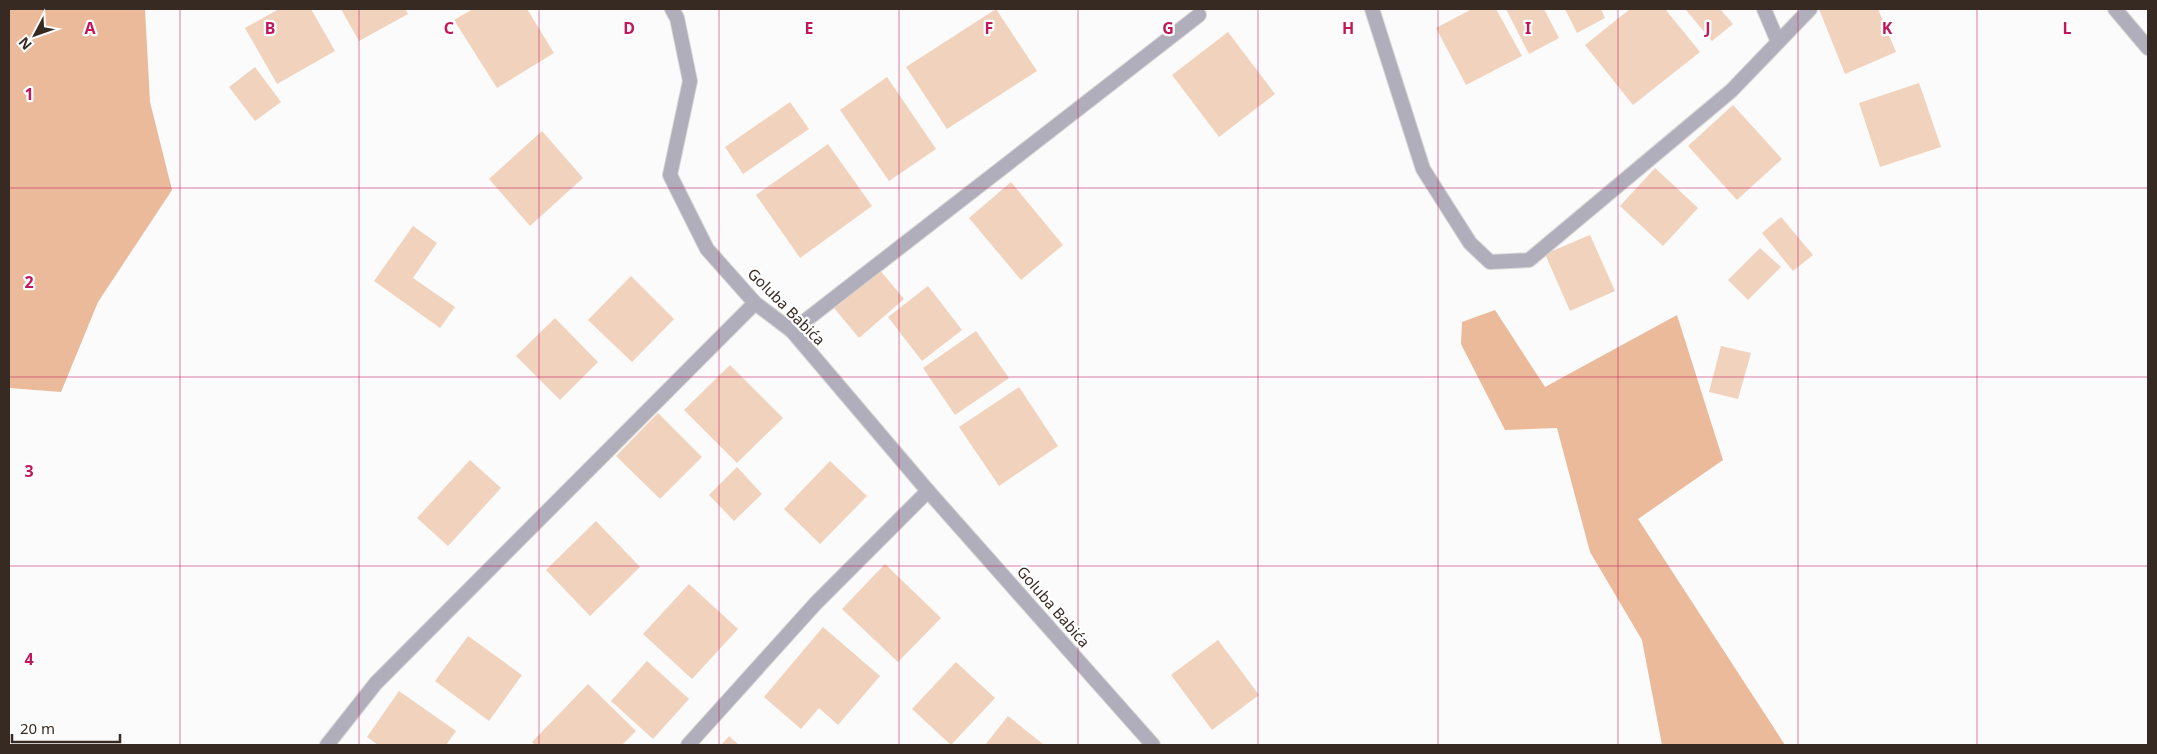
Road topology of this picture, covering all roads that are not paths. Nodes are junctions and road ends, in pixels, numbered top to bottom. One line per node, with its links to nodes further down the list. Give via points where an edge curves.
1 (672, 9): 9 (street, Goluba Babića, via 677,18 690,81 670,175 708,248)
2 (1372, 9): 7 (street, via 1423,168 1470,243 1490,262 1529,260 1730,91)
3 (1764, 9): 7 (street)
4 (1810, 9): 7 (street)
5 (2115, 9): 8 (street)
6 (1200, 15): 10 (street)
7 (1778, 42)
8 (2148, 48)
9 (755, 303): 10 (street, Goluba Babića); 12 (street, via 376,683)
10 (792, 331): 11 (street, Goluba Babića)
11 (928, 491): 13 (street, via 816,603); 14 (street, Goluba Babića)
12 (327, 745)
13 (688, 745)
14 (1153, 745)

